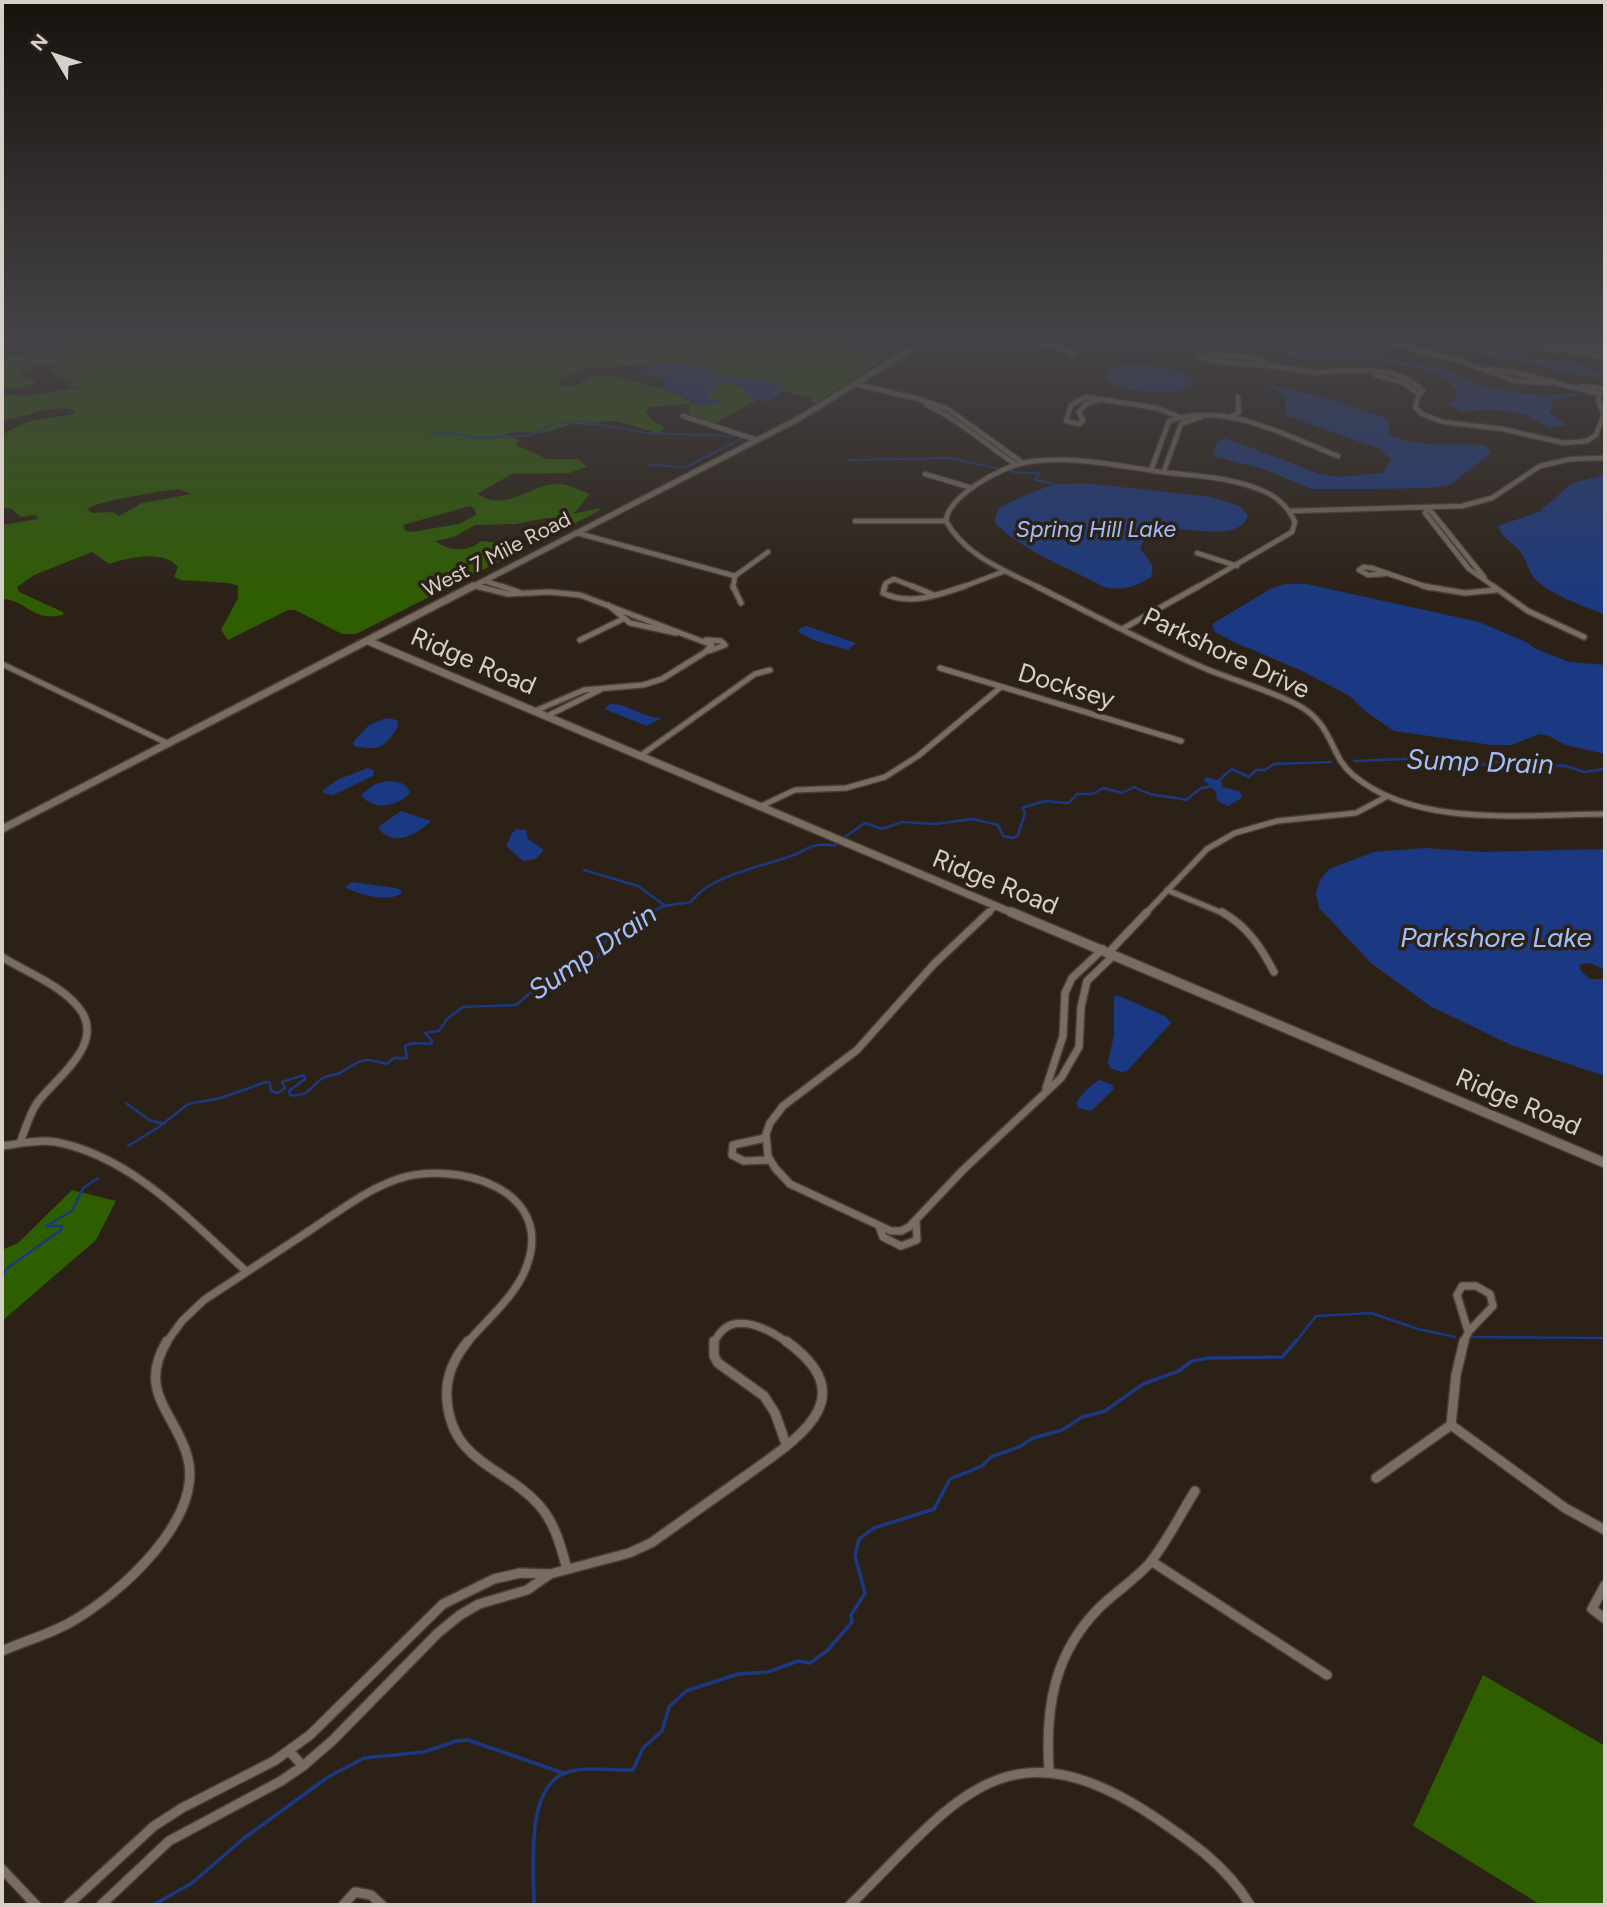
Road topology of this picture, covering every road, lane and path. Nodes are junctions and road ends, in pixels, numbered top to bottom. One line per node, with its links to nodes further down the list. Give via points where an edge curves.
1 (720, 428): 14 (street)
2 (780, 428): 14 (street, West 7 Mile Road)
3 (965, 428): 13 (street)
4 (975, 428): 11 (street)
5 (1166, 428): 10 (street)
6 (1179, 428): 12 (street)
7 (1261, 428): 17 (street)
8 (1486, 428): 9 (street, via 1573,443 1597,435)
9 (1599, 428)
10 (1163, 435): 12 (street); 15 (street)
11 (985, 436): 13 (street); 19 (street)
12 (1175, 436): 16 (street)
13 (978, 438): 19 (street)
14 (757, 440): 28 (street, West 7 Mile Road)
15 (1158, 447): 16 (street); 20 (street)
16 (1171, 449): 21 (street)
17 (1338, 456)
18 (1605, 458): 24 (street, via 1540,466 1492,498)
19 (1020, 464): 20 (street, via 1074,460); 23 (street)
20 (1150, 470): 21 (street)
21 (1164, 471): 25 (street, via 1256,487 1285,502)
22 (925, 474): 23 (street)
23 (972, 488): 27 (street, via 951,504)
24 (1428, 509): 25 (street); 39 (street, via 1425,513 1469,569)
25 (1291, 511): 33 (street, via 1292,532)
26 (855, 521): 27 (street)
27 (946, 521): 34 (street, Parkshore Drive, via 956,537)
28 (583, 530): 29 (street, West 7 Mile Road); 30 (street)
29 (577, 533): 30 (street); 37 (street, West 7 Mile Road)
30 (608, 542): 36 (street)
31 (768, 552): 36 (street)
32 (1197, 553): 33 (street)
33 (1237, 566): 46 (street)
34 (1005, 571): 41 (street); 46 (street, Parkshore Drive)
35 (1384, 574): 39 (street, via 1436,590)
36 (735, 576): 43 (street, via 733,588)
37 (485, 581): 38 (street, West 7 Mile Road); 40 (street)
38 (475, 586): 40 (street); 51 (street, West 7 Mile Road)
39 (1496, 590): 48 (street)
40 (524, 593): 42 (street, via 569,593)
41 (934, 595): 41 (street, via 907,598 883,593 886,583 894,579)
42 (606, 603): 44 (street); 45 (street)
43 (741, 603)
44 (631, 615): 45 (street); 47 (street)
45 (622, 620): 47 (street); 49 (street)
46 (1124, 628): 63 (street, Parkshore Drive, via 1201,667 1302,707 1324,725 1351,774)
47 (685, 634): 50 (street)
48 (1584, 637)
49 (580, 640)
50 (704, 640): 52 (street, via 712,645); 52 (street, via 724,645)
51 (369, 641): 58 (street, Ridge Road); 61 (street, West 7 Mile Road)
52 (707, 652): 57 (street, via 662,679)
53 (2, 664): 61 (street)
54 (940, 668): 56 (street, Docksey)
55 (771, 670): 62 (street, via 755,674)
56 (1001, 687): 60 (street, Docksey); 64 (street, via 885,778 853,787 794,790)
57 (605, 688): 58 (street, via 570,694); 59 (street)
58 (535, 710): 59 (street, Ridge Road)
59 (547, 716): 62 (street, Ridge Road)
60 (1181, 741)
61 (169, 744): 66 (street, West 7 Mile Road)
62 (640, 756): 64 (street, Ridge Road)
63 (1386, 797): 65 (street, Parkshore Drive, via 1458,814); 67 (street, via 1356,813 1277,821 1235,833 1207,849)
64 (759, 807): 68 (street, Ridge Road)
65 (1605, 814)
66 (2, 829)
67 (1167, 890): 69 (street); 71 (street, via 1245,927)
68 (996, 906): 69 (street, Ridge Road); 75 (street, via 933,965 888,1021 838,1067 782,1107)
69 (1109, 952): 72 (street, via 1072,978 1065,993); 73 (street, via 1087,981); 79 (street, Ridge Road)
70 (2, 957): 76 (street, via 75,1004 88,1028 77,1058 34,1107)
71 (1274, 972)
72 (1064, 1025): 73 (street); 74 (street)
73 (1082, 1027): 74 (street, via 1074,1059)
74 (1045, 1090): 80 (street)
75 (765, 1138): 78 (street); 78 (street, via 737,1142 732,1155 744,1161)
76 (20, 1143): 77 (street); 82 (street, via 54,1142 108,1160 177,1210)
77 (2, 1146)
78 (769, 1160): 81 (street, via 790,1184)
79 (1605, 1163)
80 (916, 1221): 81 (street, via 901,1231); 81 (street, via 917,1240 901,1246 883,1237)
81 (879, 1226)
82 (246, 1271): 90 (street, via 365,1194 406,1177 445,1172 473,1176 513,1199 530,1225 530,1256 516,1287 459,1353 446,1401 453,1429 471,1454 544,1511 559,1538); 96 (street, via 185,1316 160,1355 156,1392 189,1463 186,1500 174,1525 152,1554 96,1604 71,1622)
83 (1468, 1331): 83 (street, via 1487,1315 1493,1300 1484,1289 1468,1285 1457,1295); 84 (street)
84 (1451, 1425): 86 (street); 88 (street, via 1565,1508)
85 (786, 1444): 85 (street, via 802,1435 817,1417 821,1392 816,1368 768,1330 746,1323 729,1326 713,1344 714,1357 763,1395); 90 (street, via 650,1543)
86 (1376, 1478)
87 (1195, 1491): 89 (street)
88 (1605, 1530)
89 (1151, 1561): 97 (street); 100 (street, via 1098,1609 1052,1681 1047,1710)
90 (567, 1569): 91 (street)
91 (550, 1574): 94 (street, via 523,1571 484,1582); 95 (street, via 527,1590 479,1604)
92 (1605, 1585): 93 (street, via 1592,1609)
93 (1605, 1619)
94 (425, 1620): 95 (street); 98 (street)
95 (438, 1633): 99 (street)
96 (2, 1651)
97 (1327, 1675)
98 (289, 1751): 99 (street); 103 (street, via 168,1816)
99 (303, 1766): 104 (street, via 169,1841)
100 (1049, 1770): 107 (street, via 1022,1771 977,1787); 108 (street, via 1080,1776 1129,1799 1204,1851)
101 (2, 1869): 102 (street)
102 (36, 1905)
103 (68, 1905)
104 (101, 1905)
105 (343, 1905): 106 (street, via 355,1892 368,1893)
106 (382, 1905)
107 (850, 1905)
108 (1250, 1905)

